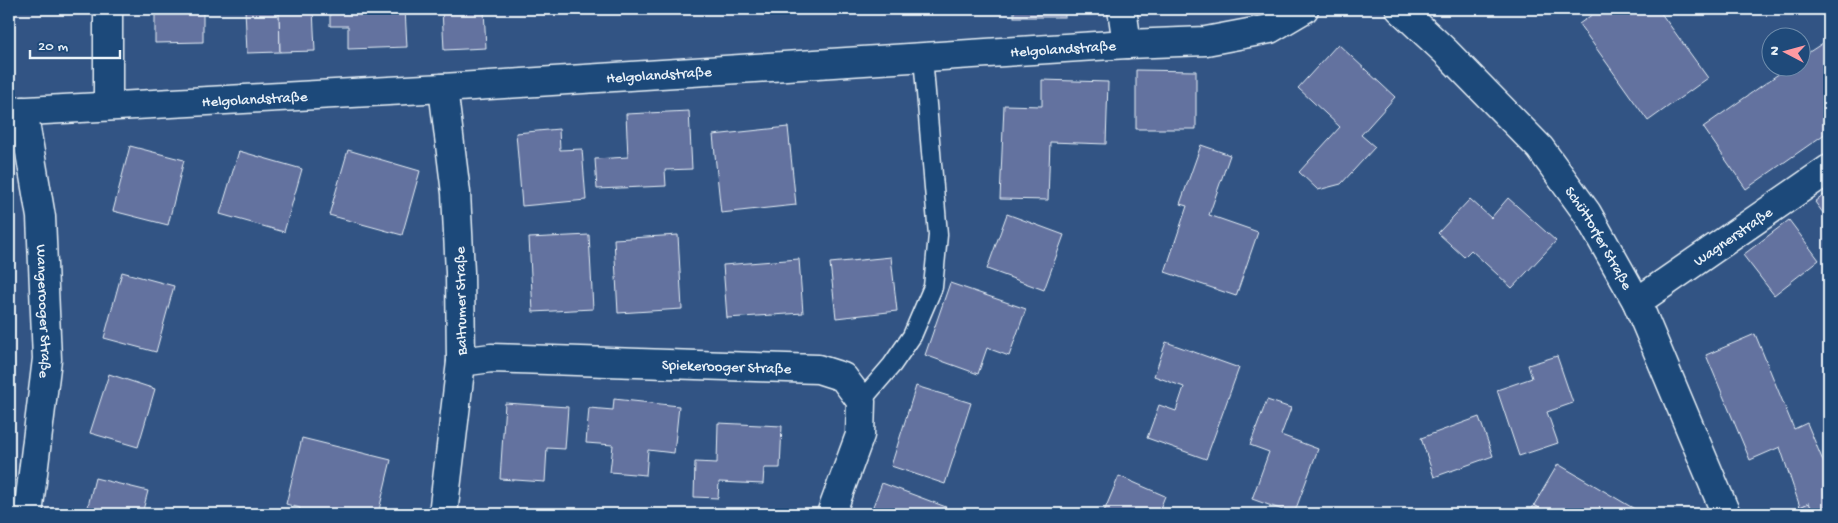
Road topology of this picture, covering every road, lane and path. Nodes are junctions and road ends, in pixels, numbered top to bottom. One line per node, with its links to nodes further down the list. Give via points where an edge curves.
1 (108, 9): 8 (street)
2 (1122, 9): 5 (street)
3 (1304, 9): 5 (street, Helgolandstraße, via 1270,29 1206,41)
4 (1400, 9): 11 (street, Schüttorfer Straße, via 1540,148 1587,213)
5 (1127, 44): 6 (street, Helgolandstraße)
6 (923, 58): 7 (street, Helgolandstraße); 13 (lane, via 938,235 933,287 912,336)
7 (443, 88): 8 (street, Helgolandstraße); 12 (street, Baltrumer Straße, via 456,193)
8 (108, 106): 9 (street, Helgolandstraße)
9 (16, 111): 14 (street, Wangerooger Straße, via 41,217 48,359)
10 (1829, 169): 11 (street, Wagnerstraße)
11 (1637, 302): 17 (street, Schüttorfer Straße)
12 (461, 362): 13 (street, Spiekerooger Straße, via 491,358 818,369 843,377); 15 (street, Baltrumer Straße)
13 (861, 401): 16 (street, via 860,436)
14 (28, 514)
15 (443, 514)
16 (831, 514)
17 (1726, 514)

